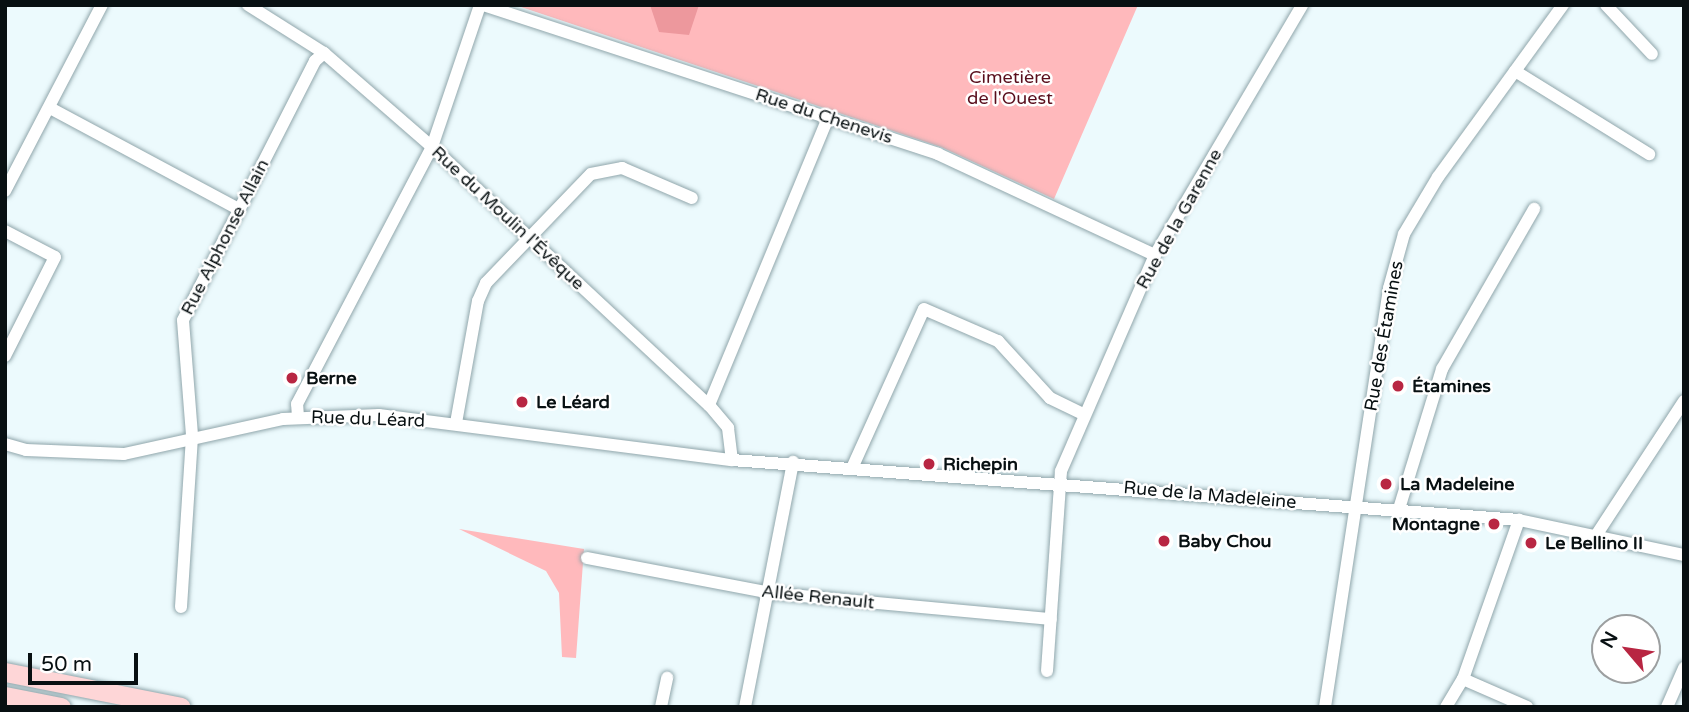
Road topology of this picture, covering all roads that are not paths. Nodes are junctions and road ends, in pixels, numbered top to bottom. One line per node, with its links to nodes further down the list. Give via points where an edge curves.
1 (102, 5): 10 (street)
2 (248, 5): 7 (street, Rue du Moulin l'Évêque)
3 (482, 5): 11 (street, Rue du Chenevis); 12 (street)
4 (1302, 5): 20 (street, Rue de la Garenne)
5 (1606, 5): 8 (street)
6 (1558, 7): 9 (street, Rue des Étamines)
7 (324, 53): 12 (street, Rue du Moulin l'Évêque); 16 (street, Rue Alphonse Allain)
8 (1652, 54)
9 (1515, 71): 13 (street); 33 (street, Rue des Étamines, via 1438,177 1404,234 1389,288)
10 (50, 108): 14 (street); 16 (street)
11 (828, 117): 20 (street, Rue du Chenevis, via 938,154); 23 (street)
12 (432, 147): 19 (street, Rue du Moulin l'Évêque); 25 (street, via 297,404)
13 (1649, 153)
14 (5, 191)
15 (692, 198): 19 (street, via 611,167 591,174)
16 (239, 209): 27 (street, Rue Alphonse Allain, via 183,320)
17 (1534, 209): 34 (street, via 1443,369)
18 (5, 231): 21 (street, via 55,257)
19 (529, 238): 23 (street, Rue du Moulin l'Évêque); 26 (street, via 486,284 478,301)
20 (1155, 255): 24 (street, Rue de la Garenne)
21 (5, 356)
22 (1684, 401): 36 (street)
23 (709, 405): 29 (street, Rue du Moulin l'Évêque, via 728,428)
24 (1083, 414): 31 (street, via 1050,398 998,341 924,309); 32 (street, Rue de la Garenne)
25 (298, 417): 26 (street, Rue du Léard, via 379,415); 27 (street, Rue du Léard)
26 (456, 423): 29 (street, Rue du Léard)
27 (191, 435): 28 (street, Rue du Léard, via 124,454 26,450); 40 (street, Rue Alphonse Allain)
28 (5, 444)
29 (732, 460): 30 (street, Rue de la Madeleine)
30 (793, 462): 31 (street, Rue de la Madeleine); 39 (street)
31 (853, 466): 32 (street, Rue de la Madeleine)
32 (1059, 482): 33 (street, Rue de la Madeleine); 41 (street, Rue de la Garenne)
33 (1355, 507): 34 (street, Rue de la Madeleine); 52 (street, Rue des Étamines)
34 (1398, 512): 35 (street, Rue de la Madeleine)
35 (1519, 520): 36 (street, Rue de la Madeleine); 46 (street)
36 (1597, 534): 37 (street, Rue de la Madeleine)
37 (1684, 555)
38 (587, 558): 39 (street, Allée Renault)
39 (770, 593): 41 (street, Allée Renault); 51 (street)
40 (181, 607)
41 (1051, 619): 42 (street, Rue de la Garenne)
42 (1047, 671)
43 (5, 672): 48 (main road)
44 (1683, 673): 55 (street)
45 (667, 678): 50 (street)
46 (1463, 679): 53 (street); 54 (street)
47 (5, 696): 49 (main road)
48 (170, 706)
49 (61, 707)
50 (661, 707)
51 (746, 707)
52 (1325, 707)
53 (1446, 707)
54 (1527, 707)
55 (1667, 707)

